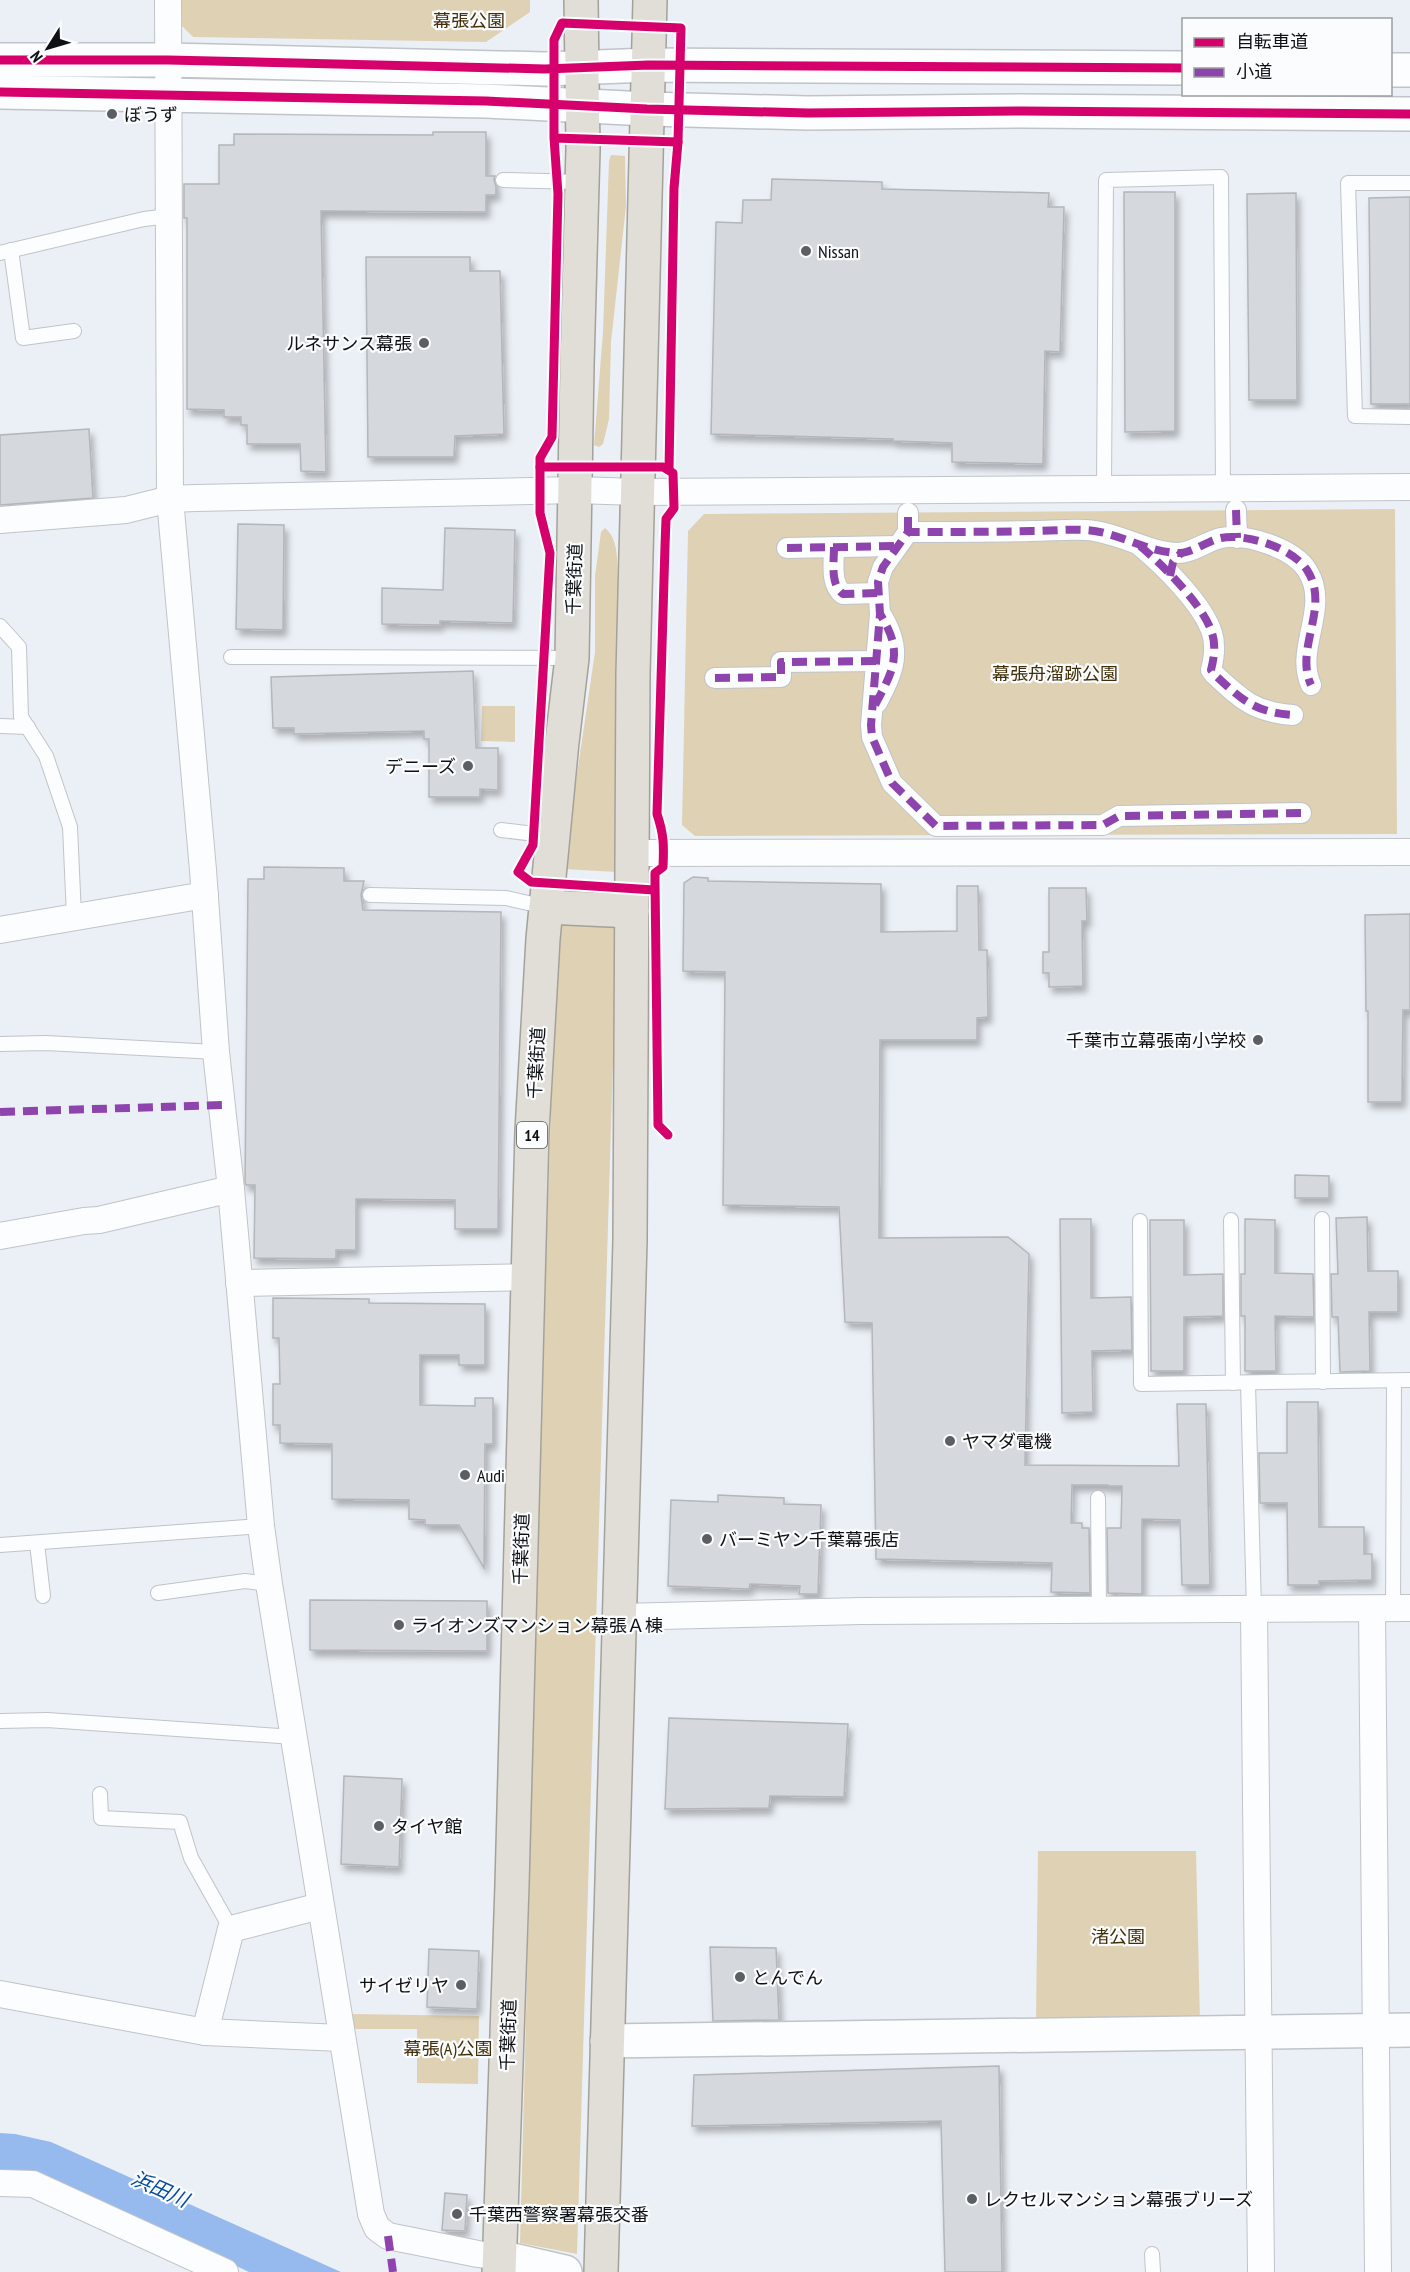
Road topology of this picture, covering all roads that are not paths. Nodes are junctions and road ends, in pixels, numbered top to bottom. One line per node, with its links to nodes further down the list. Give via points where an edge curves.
1 (168, 0): 5 (street)
2 (581, 0): 7 (highway, 千葉街道 / 14)
3 (650, 0): 6 (highway)
4 (0, 60): 5 (street)
5 (168, 60): 7 (street); 12 (street)
6 (649, 65): 7 (street); 8 (street); 14 (highway)
7 (582, 68): 13 (highway, 千葉街道 / 14)
8 (1182, 68)
9 (1392, 70): 10 (street)
10 (1410, 70)
11 (0, 92): 12 (street)
12 (167, 95): 13 (street); 19 (street)
13 (583, 106): 14 (street); 17 (highway, 千葉街道 / 14)
14 (647, 109): 15 (street); 27 (highway)
15 (1410, 114)
16 (503, 180): 17 (lane)
17 (582, 182): 26 (highway, 千葉街道 / 14)
18 (1410, 183): 22 (lane, via 1348,183 1354,416)
19 (169, 216): 20 (lane); 28 (street)
20 (6, 251): 21 (lane, via 22,338)
21 (74, 331)
22 (1410, 417)
23 (1410, 487): 24 (street)
24 (1223, 488): 25 (street); 25 (lane, via 1221,177 1106,180)
25 (1104, 489): 27 (street)
26 (576, 490): 27 (street); 28 (street); 42 (highway, 千葉街道 / 14)
27 (637, 492): 54 (highway)
28 (170, 499): 30 (street, via 126,510); 55 (street)
29 (1236, 510): 32 (street)
30 (0, 520)
31 (904, 530): 33 (street, via 1085,530); 34 (street); 38 (street, via 883,567)
32 (1237, 538): 36 (street, via 1214,540); 45 (street, via 1271,545 1291,554 1307,569 1317,604 1306,664)
33 (1136, 542): 36 (street); 37 (street)
34 (834, 547): 35 (street); 38 (street, via 835,585 840,592)
35 (787, 548)
36 (1181, 553): 37 (street, via 1173,562)
37 (1170, 576): 47 (street, via 1188,595 1213,634 1214,674 1252,705)
38 (877, 592): 39 (street)
39 (880, 614): 43 (street); 46 (street, via 890,631 895,659)
40 (0, 626): 49 (lane, via 19,647 21,717)
41 (231, 657): 42 (lane)
42 (572, 658): 52 (highway, 千葉街道 / 14)
43 (877, 661): 44 (street, via 782,663 782,677); 46 (street)
44 (715, 678)
45 (1311, 685)
46 (873, 711): 50 (street, via 872,737 892,783 936,826 1103,825 1119,816)
47 (1293, 715)
48 (0, 726): 49 (lane)
49 (28, 727): 59 (lane, via 46,756 70,827)
50 (1301, 813)
51 (501, 830): 52 (lane)
52 (554, 837): 57 (highway, 千葉街道 / 14)
53 (1410, 852): 54 (street)
54 (632, 853): 58 (highway)
55 (205, 895): 59 (street); 62 (street)
56 (370, 895): 57 (lane, via 506,898)
57 (546, 907): 58 (highway); 68 (highway, 千葉街道 / 14, via 532,1131)
58 (632, 911): 85 (highway, via 630,1241)
59 (74, 916): 60 (street)
60 (0, 930)
61 (0, 1044): 62 (lane)
62 (216, 1052): 63 (street)
63 (231, 1190): 67 (street, via 99,1220); 69 (street)
64 (1322, 1219): 72 (lane)
65 (1231, 1220): 73 (lane)
66 (1140, 1221): 73 (lane, via 1141,1384)
67 (0, 1236)
68 (529, 1276): 69 (street); 100 (highway, 千葉街道 / 14)
69 (239, 1283): 76 (street)
70 (1410, 1380): 71 (lane)
71 (1394, 1381): 72 (lane); 82 (lane)
72 (1323, 1382): 74 (lane)
73 (1233, 1383): 74 (lane)
74 (1248, 1383): 84 (lane)
75 (1098, 1498): 83 (lane)
76 (261, 1526): 77 (lane); 79 (street)
77 (37, 1543): 78 (lane); 81 (lane)
78 (0, 1545)
79 (269, 1584): 80 (lane, via 245,1581); 87 (street)
80 (158, 1593)
81 (42, 1596)
82 (1392, 1609): 84 (street); 93 (street)
83 (1099, 1610): 84 (street); 85 (street)
84 (1254, 1610): 95 (street)
85 (619, 1617): 97 (highway)
86 (0, 1721): 87 (lane, via 47,1720)
87 (294, 1737): 89 (street)
88 (100, 1794): 90 (lane, via 101,1818 180,1822 190,1858)
89 (321, 1906): 90 (street); 96 (street)
90 (231, 1929): 94 (street)
91 (0, 1994): 94 (street)
92 (1410, 2030): 93 (street)
93 (1376, 2031): 95 (street); 106 (street)
94 (205, 2032): 96 (street)
95 (1258, 2032): 97 (street); 105 (street)
96 (342, 2038): 100 (street, via 371,2214 377,2228 388,2236)
97 (607, 2041): 103 (highway)
98 (0, 2183): 101 (street, via 33,2184)
99 (1152, 2254): 104 (lane)
100 (499, 2264): 102 (street)
101 (220, 2271)
102 (565, 2272)
103 (602, 2272)
104 (1153, 2272)
105 (1261, 2272)
106 (1378, 2272)

